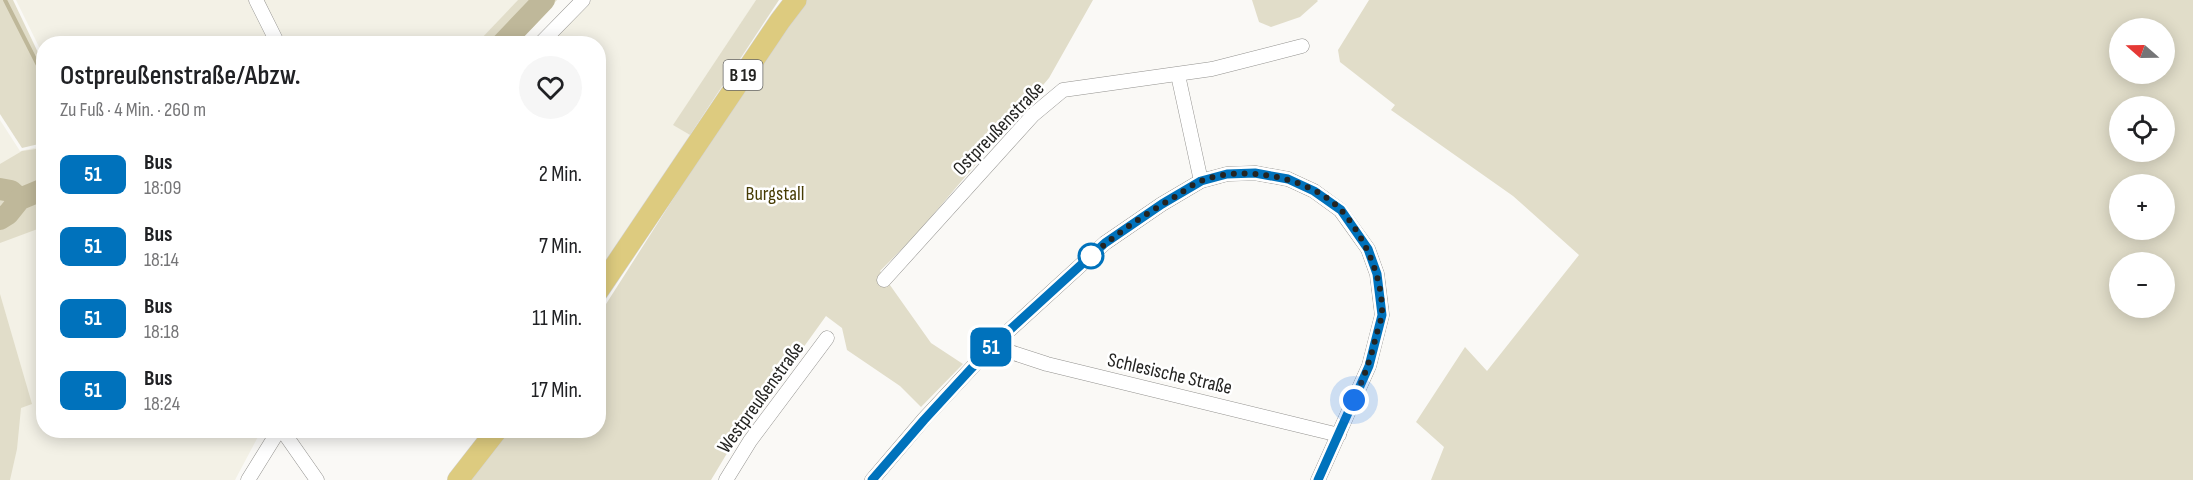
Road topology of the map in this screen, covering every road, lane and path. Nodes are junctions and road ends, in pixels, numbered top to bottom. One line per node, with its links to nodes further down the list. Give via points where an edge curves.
1 (256, 0): 4 (street)
2 (583, 0): 5 (street)
3 (796, 0): 9 (highway, B 19)
4 (274, 36)
5 (548, 36)
6 (1302, 46): 7 (street, Ostpreußenstraße)
7 (1178, 75): 8 (street); 10 (street, Ostpreußenstraße, via 1063,90 1033,115)
8 (1201, 181): 12 (street, via 1105,243); 13 (street, via 1227,174 1255,173 1288,179 1341,210 1368,249 1377,274 1382,315 1369,366)
9 (606, 279)
10 (884, 280)
11 (827, 338): 20 (street, Westpreußenstraße, via 750,441)
12 (992, 346): 13 (street, Schlesische Straße, via 1047,364); 21 (street)
13 (1339, 435): 22 (street)
14 (275, 438): 17 (street)
15 (286, 438): 18 (street)
16 (491, 438): 19 (highway)
17 (248, 480)
18 (317, 480)
19 (458, 480)
20 (726, 480)
21 (872, 480)
22 (1318, 480)

